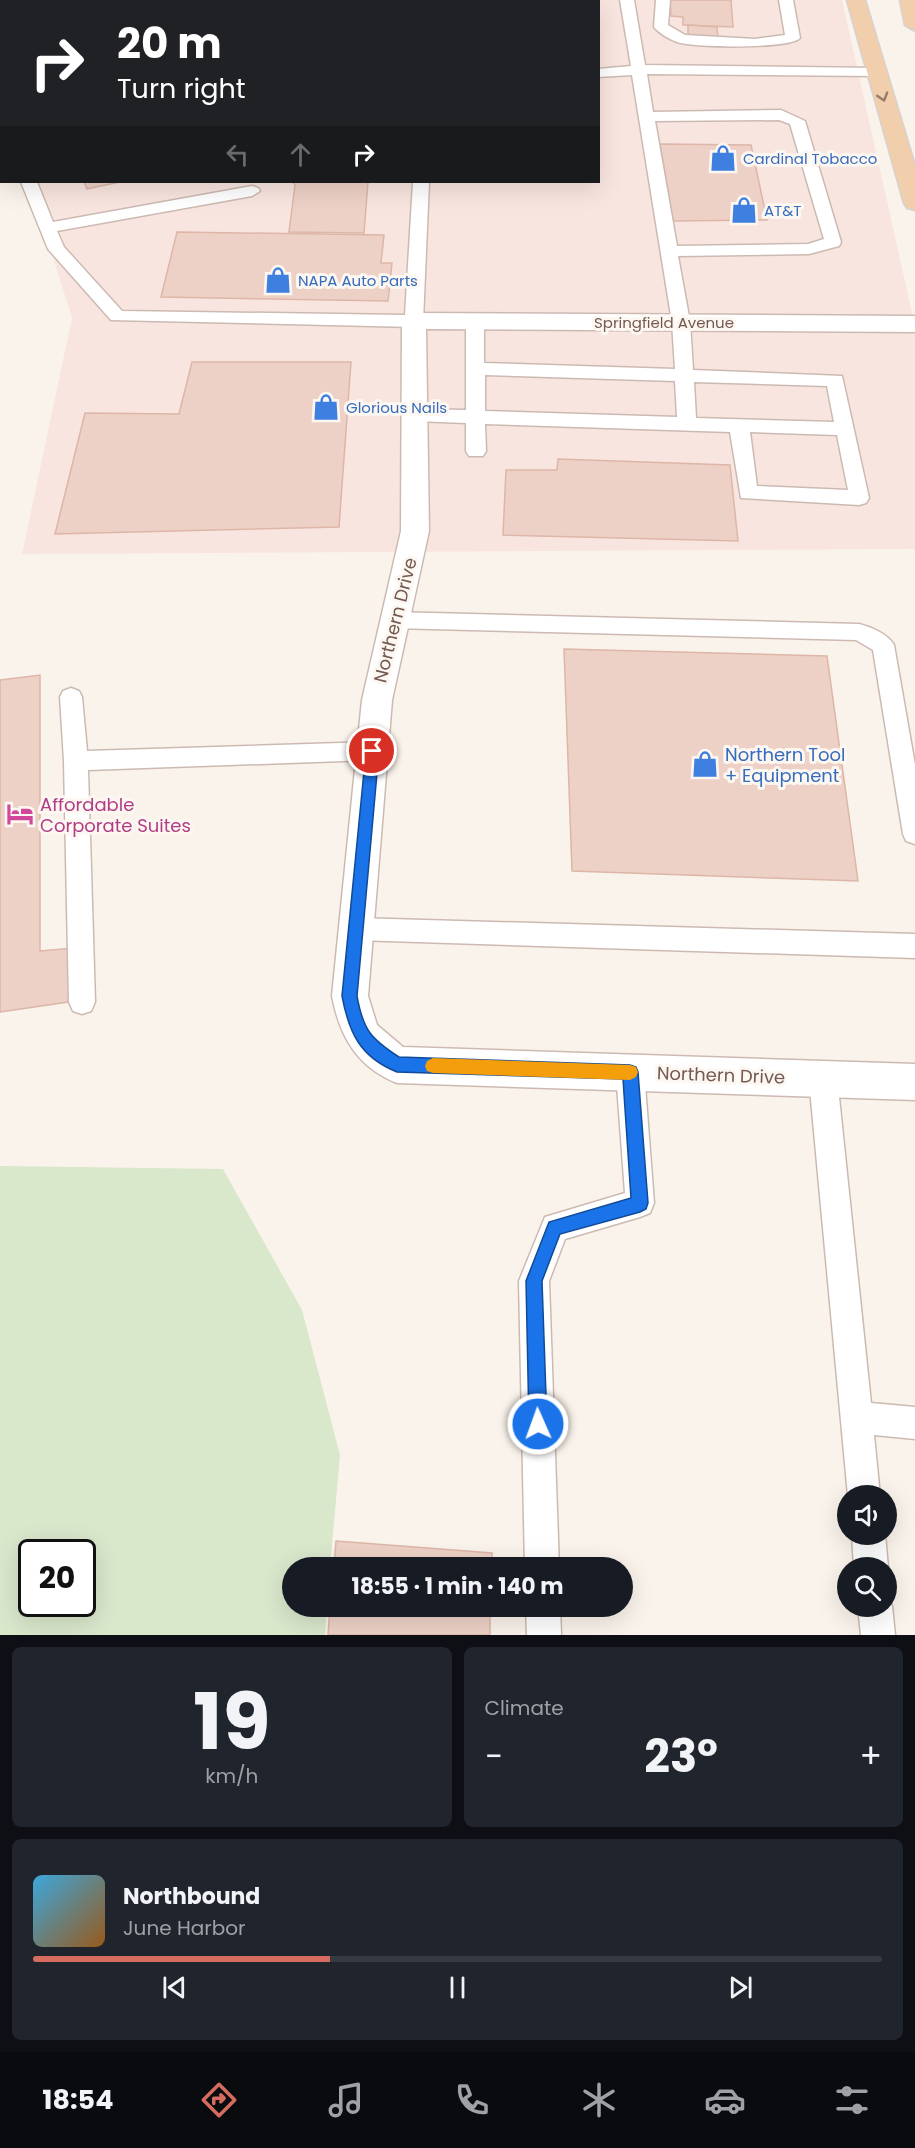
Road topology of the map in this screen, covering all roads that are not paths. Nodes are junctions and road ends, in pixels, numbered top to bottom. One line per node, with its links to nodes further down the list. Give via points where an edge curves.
1 (627, 0): 11 (lane)
2 (663, 0): 7 (lane)
3 (786, 0): 10 (lane, via 793,38)
4 (856, 0): 12 (main road)
5 (909, 0): 6 (main road)
6 (915, 25)
7 (661, 27): 8 (lane); 10 (lane, via 682,39)
8 (688, 28)
9 (717, 30): 10 (lane, via 738,31)
10 (755, 43)
11 (639, 69): 12 (lane); 13 (lane); 14 (lane)
12 (876, 72): 18 (main road, one-way to 18)
13 (600, 73)
14 (647, 117): 20 (lane); 20 (lane, via 781,115 797,120 832,242 809,249)
15 (29, 183): 19 (lane)
16 (421, 183): 21 (lane)
17 (252, 191): 19 (lane)
18 (915, 203)
19 (48, 228): 21 (lane, via 56,249 117,316)
20 (669, 251): 23 (lane)
21 (414, 321): 22 (street, Springfield Avenue); 27 (street, Northern Drive)
22 (475, 321): 23 (street, Springfield Avenue); 25 (lane)
23 (681, 322): 24 (street, Springfield Avenue); 26 (lane)
24 (915, 324)
25 (475, 369): 26 (lane); 28 (lane)
26 (684, 375): 29 (lane); 31 (lane, via 835,380)
27 (414, 415): 28 (lane); 33 (street, Northern Drive, via 415,531)
28 (476, 417): 29 (lane); 32 (lane)
29 (687, 424): 30 (lane)
30 (740, 425): 31 (lane); 31 (lane, via 748,493 859,498)
31 (845, 429)
32 (476, 451)
33 (392, 620): 35 (street, Northern Drive); 37 (lane, via 860,632 883,645)
34 (71, 697): 36 (lane)
35 (372, 751): 36 (lane); 38 (street, Northern Drive)
36 (76, 761): 40 (lane)
37 (915, 834)
38 (356, 929): 39 (lane); 41 (street, Northern Drive, via 350,996 355,1024 371,1048 397,1065)
39 (915, 946)
40 (82, 1002)
41 (630, 1072): 42 (street, Northern Drive); 47 (lane, via 640,1203 555,1227 534,1281)
42 (823, 1078): 43 (street, Northern Drive); 44 (lane)
43 (915, 1082)
44 (856, 1418): 45 (lane); 46 (lane)
45 (915, 1423)
46 (863, 1485)
47 (542, 1557)
48 (543, 1617): 50 (lane)
49 (876, 1617): 51 (lane)
50 (544, 1635)
51 (878, 1635)

